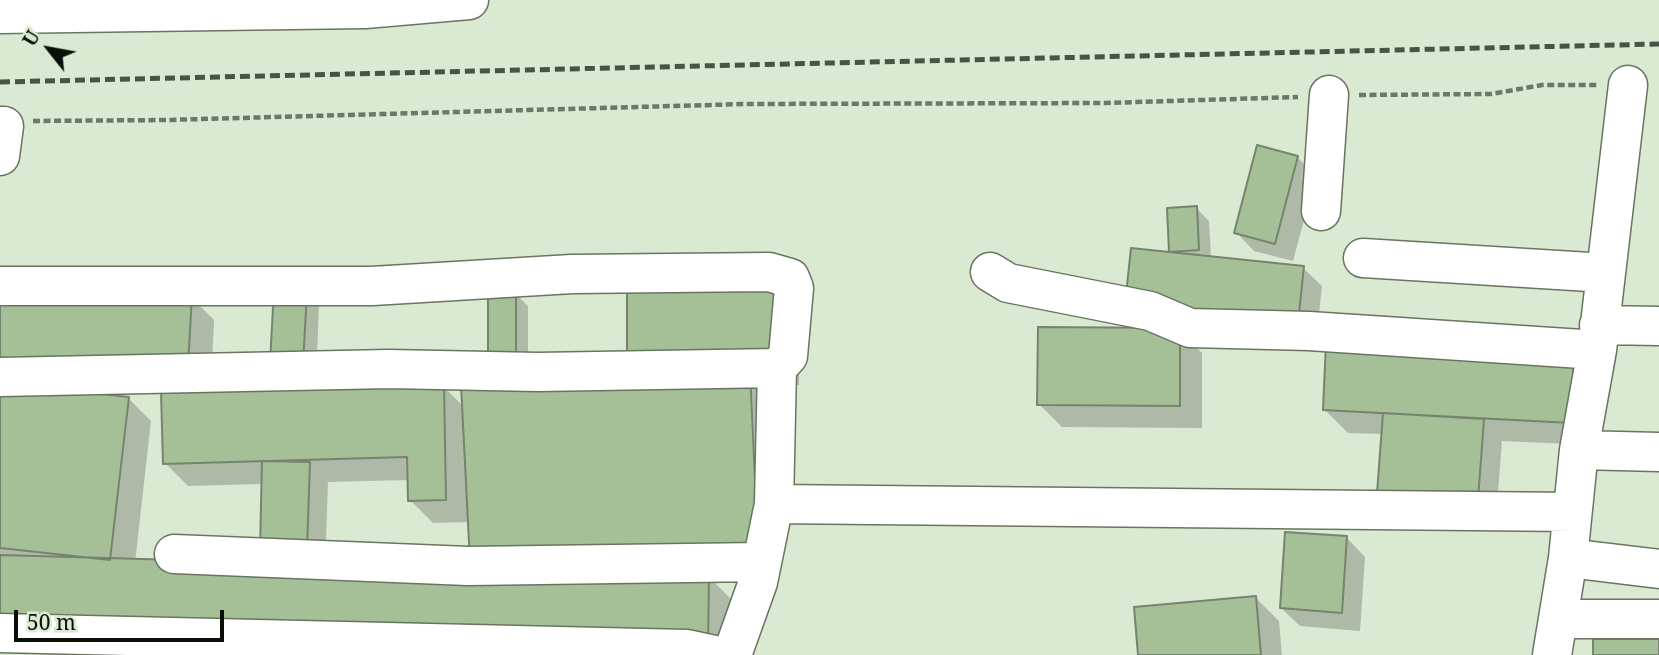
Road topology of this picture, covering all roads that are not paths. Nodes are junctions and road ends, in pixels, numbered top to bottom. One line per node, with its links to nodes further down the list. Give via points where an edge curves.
1 (469, 0): 2 (street, via 365,9)
2 (0, 15)
3 (1628, 85): 8 (street)
4 (1327, 108): 5 (street)
5 (1321, 211)
6 (1363, 258): 8 (street)
7 (990, 272): 11 (street, via 1008,284 1150,311 1190,328)
8 (1606, 273): 11 (street)
9 (0, 286): 12 (street, via 372,286 572,274 769,272 790,278 794,288 788,356)
10 (1659, 326): 11 (street)
11 (1598, 338): 14 (street)
12 (777, 368): 13 (street); 16 (street)
13 (0, 377)
14 (1579, 450): 15 (street); 17 (street)
15 (1659, 452)
16 (774, 504): 17 (street); 20 (street)
17 (1572, 512): 19 (street)
18 (174, 554): 20 (street, via 468,566)
19 (1568, 558): 21 (street); 24 (street)
20 (761, 562): 26 (street)
21 (1659, 569)
22 (1659, 619): 24 (street)
23 (0, 633): 25 (street, via 687,649)
24 (1555, 637)
25 (715, 655)
26 (732, 655)

